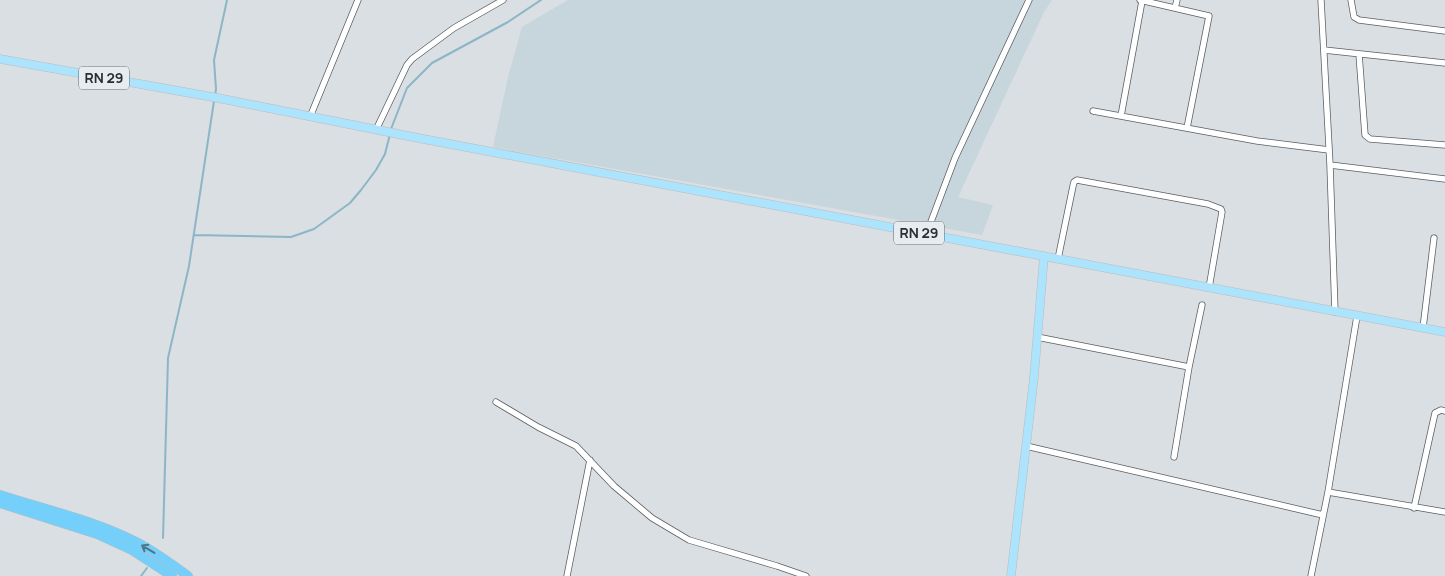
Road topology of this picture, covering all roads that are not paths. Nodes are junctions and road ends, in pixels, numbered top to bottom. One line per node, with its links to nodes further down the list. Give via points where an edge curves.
1 (358, 0): 16 (street)
2 (503, 0): 18 (street, via 454,28 407,64)
3 (1028, 0): 23 (street, via 956,158)
4 (1141, 0): 8 (street); 15 (street)
5 (1177, 0): 8 (street)
6 (1321, 0): 10 (street)
7 (1351, 0): 9 (street, via 1354,17 1359,20)
8 (1175, 8): 17 (street, via 1209,16)
9 (1445, 31)
10 (1324, 50): 11 (street); 20 (street)
11 (1359, 54): 13 (street); 19 (street, via 1365,135)
12 (0, 59): 16 (main road, RN 29)
13 (1445, 63)
14 (1093, 111): 15 (street)
15 (1121, 116): 17 (street)
16 (310, 117): 18 (main road, RN 29)
17 (1187, 128): 20 (street)
18 (376, 130): 23 (main road, RN 29)
19 (1445, 145)
20 (1329, 150): 21 (street)
21 (1330, 165): 22 (street); 29 (street)
22 (1445, 180)
23 (926, 234): 25 (main road, RN 29)
24 (1434, 238): 31 (street)
25 (1044, 256): 26 (main road, RN 29); 33 (main road)
26 (1058, 258): 27 (main road, RN 29); 27 (street, via 1077,180 1208,204 1221,208 1222,212)
27 (1209, 288): 29 (main road, RN 29)
28 (1202, 305): 34 (street)
29 (1335, 312): 30 (main road, RN 29)
30 (1357, 316): 31 (main road, RN 29); 40 (street)
31 (1423, 328): 32 (main road, RN 29)
32 (1445, 332)
33 (1037, 337): 34 (street); 37 (main road)
34 (1189, 367): 38 (street)
35 (496, 402): 39 (street, via 576,446)
36 (1445, 411): 43 (street, via 1435,412)
37 (1026, 446): 45 (street); 50 (main road)
38 (1174, 457)
39 (590, 460): 48 (street); 49 (street, via 614,486 652,518 689,540)
40 (1328, 492): 43 (street); 45 (street)
41 (0, 495): 47 (highway, one-way to 41, via 154,552 120,534)
42 (0, 503): 46 (highway, via 97,534 132,550)
43 (1414, 508): 44 (street)
44 (1445, 511)
45 (1323, 515): 51 (street)
46 (172, 576)
47 (188, 576)
48 (567, 576)
49 (806, 576)
50 (1011, 576)
51 (1311, 576)

